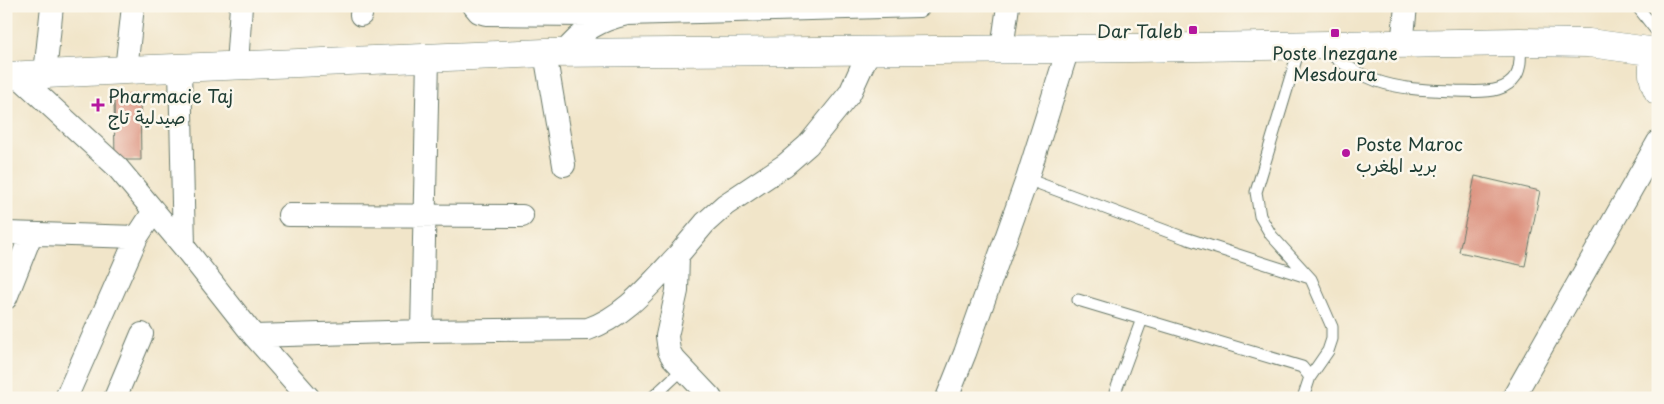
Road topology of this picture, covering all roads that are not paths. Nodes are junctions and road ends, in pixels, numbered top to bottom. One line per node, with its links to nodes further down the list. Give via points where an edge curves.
1 (52, 6): 23 (street)
2 (133, 6): 22 (street)
3 (242, 6): 20 (street)
4 (474, 6): 10 (street, via 486,14)
5 (919, 6): 9 (street)
6 (1008, 6): 16 (street)
7 (1406, 6): 12 (street)
8 (1637, 6): 13 (lane)
9 (888, 7): 10 (street, via 611,17)
10 (590, 15): 18 (street, via 584,32)
11 (1520, 42): 12 (street); 13 (street); 14 (lane, via 1516,76 1500,88 1480,92 1420,90 1391,85 1356,72)
12 (1402, 45): 14 (street)
13 (1657, 45): 25 (street, via 1652,78)
14 (1310, 46): 17 (street); 38 (lane, via 1256,192 1260,216 1271,235)
15 (870, 49): 16 (street); 18 (street); 37 (street, via 850,93 808,145 785,165 725,205)
16 (1002, 49): 17 (street)
17 (1068, 49): 28 (street)
18 (554, 53): 19 (street); 27 (street)
19 (428, 58): 20 (street); 31 (street)
20 (237, 65): 21 (street)
21 (180, 68): 22 (street); 36 (street)
22 (126, 70): 23 (street)
23 (46, 74): 24 (street)
24 (12, 76): 29 (street, via 117,167)
25 (1658, 91)
26 (1658, 142): 55 (street)
27 (564, 165)
28 (1027, 179): 38 (lane, via 1185,238); 52 (street)
29 (154, 211): 35 (street); 36 (street)
30 (289, 215): 31 (street)
31 (426, 215): 32 (street); 42 (street)
32 (522, 216)
33 (6, 233): 34 (street)
34 (31, 235): 35 (street); 39 (street)
35 (137, 237): 47 (street)
36 (184, 248): 44 (street)
37 (678, 255): 42 (street, via 633,302 603,323 588,328); 45 (street, via 677,290 667,336 669,351)
38 (1311, 279): 46 (lane, via 1332,327 1332,339 1328,351)
39 (6, 298)
40 (1078, 300): 41 (lane)
41 (1142, 319): 46 (lane, via 1302,367); 53 (lane)
42 (422, 331): 44 (street)
43 (142, 334): 48 (street)
44 (254, 336): 49 (street)
45 (683, 369): 50 (lane); 51 (street)
46 (1310, 377): 54 (lane)
47 (66, 398)
48 (115, 398)
49 (309, 398)
50 (652, 398)
51 (710, 398)
52 (948, 398)
53 (1113, 398)
54 (1303, 398)
55 (1513, 398)

